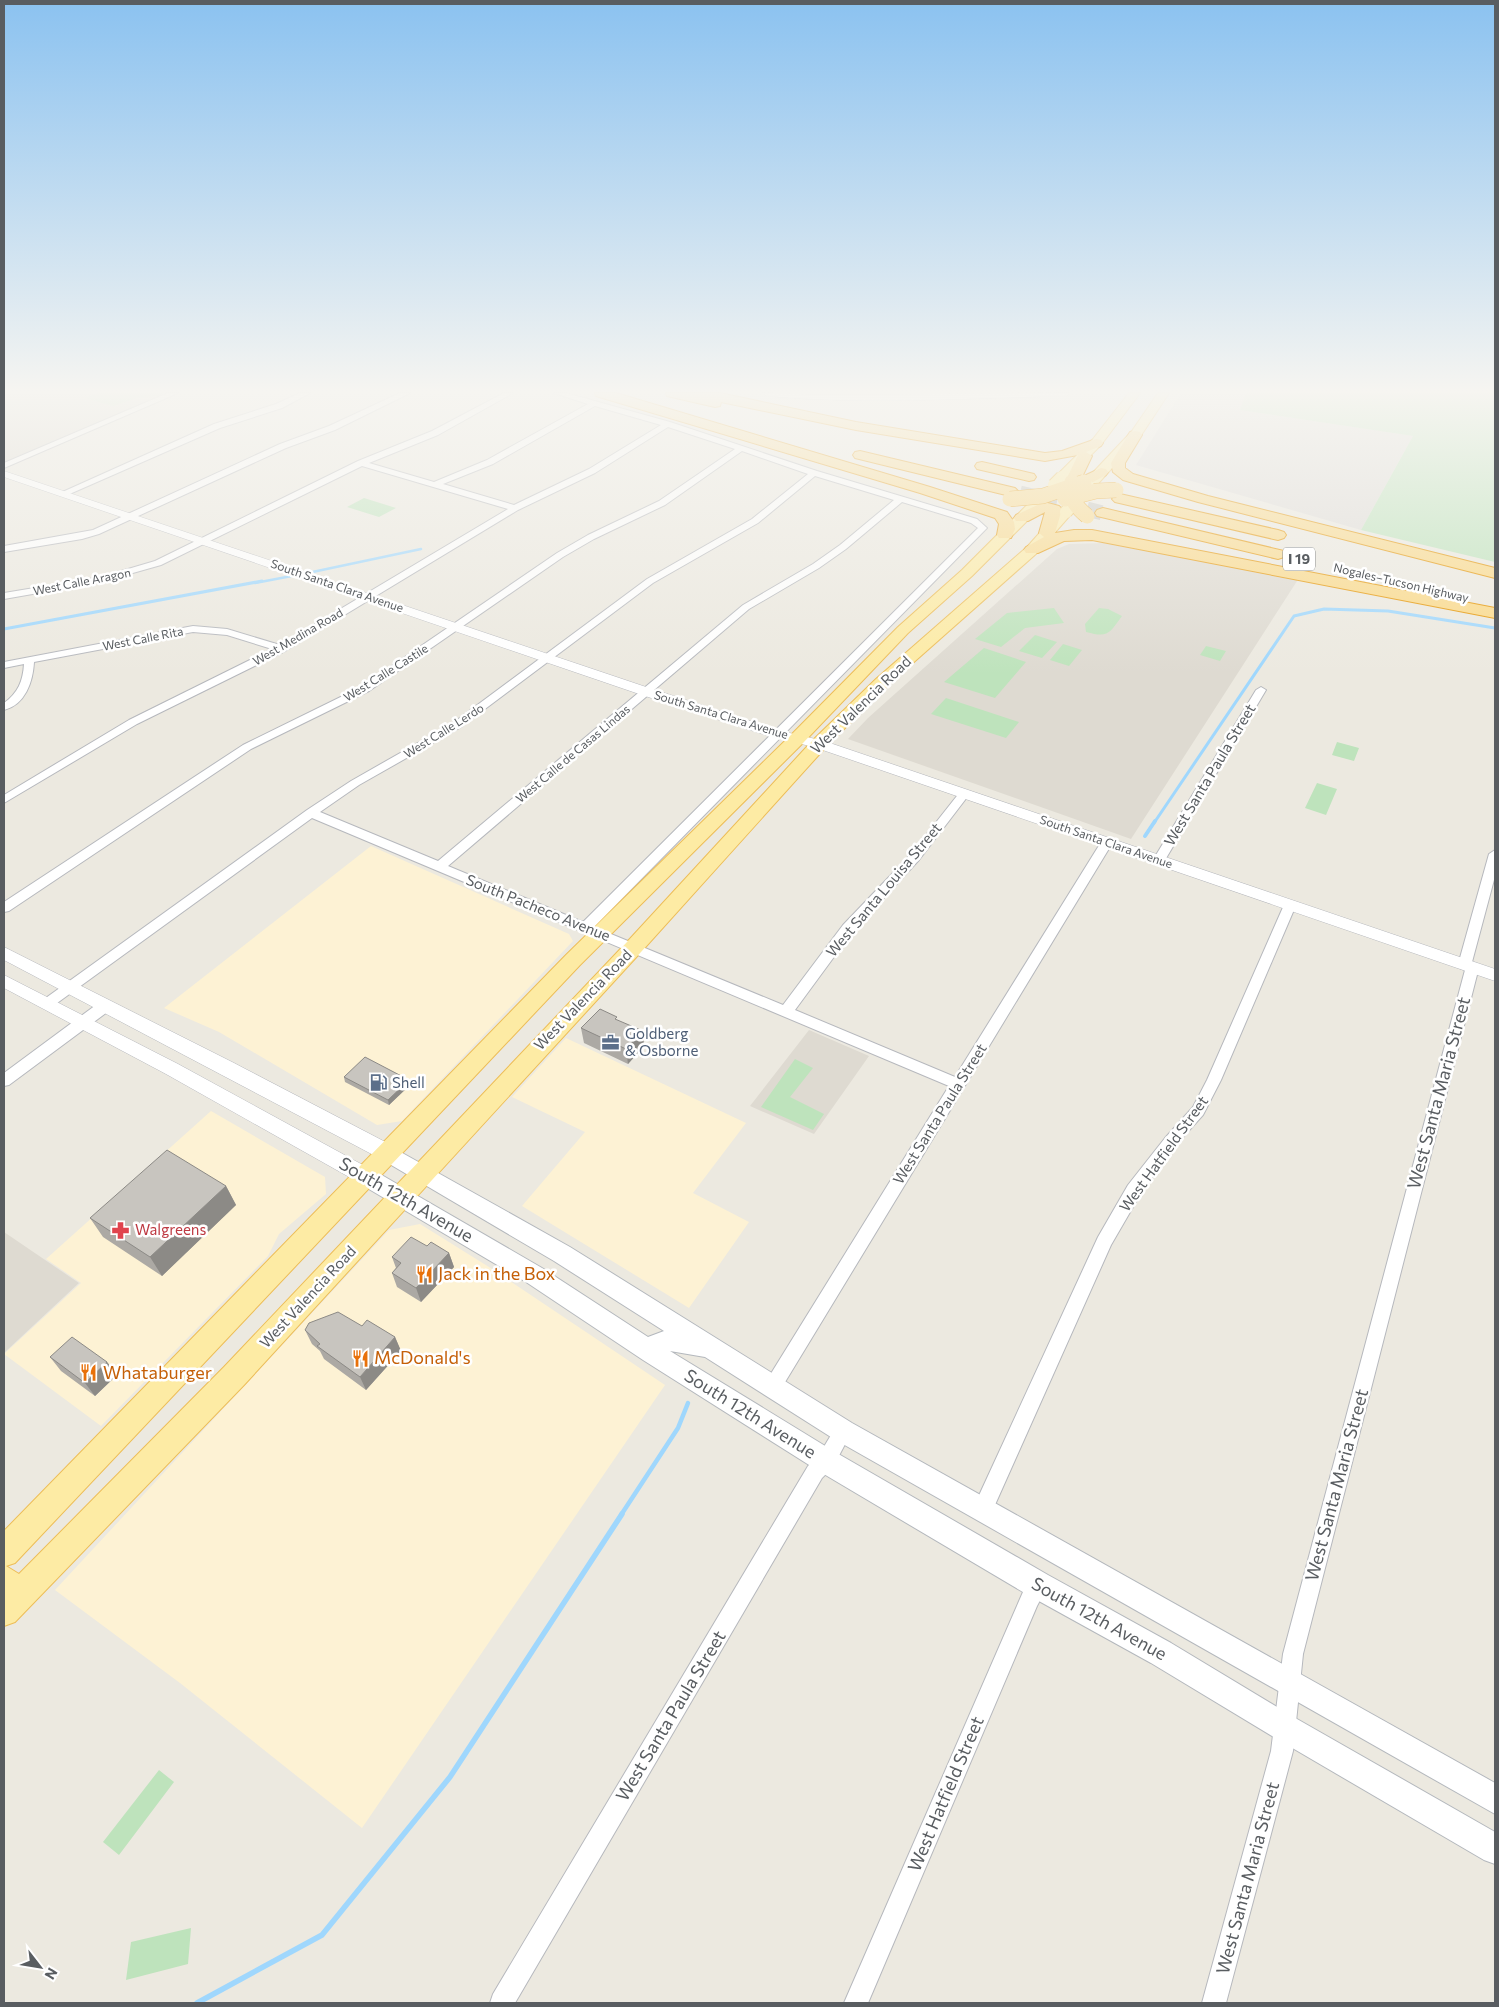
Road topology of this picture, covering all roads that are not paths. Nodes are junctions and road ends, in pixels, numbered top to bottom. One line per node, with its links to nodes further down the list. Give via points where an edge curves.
1 (41, 487): 19 (street, South Santa Clara Avenue)
2 (79, 487): 19 (street)
3 (195, 487): 26 (street)
4 (313, 487): 31 (street, West Calle Aragon)
5 (445, 487): 24 (street)
6 (560, 487): 24 (street, West Medina Road)
7 (686, 487): 42 (street, West Calle Castile, via 662,503 591,537 560,556)
8 (797, 487): 44 (street, West Calle Lerdo, via 724,540 650,581)
9 (859, 487): 22 (street)
10 (913, 487): 17 (highway)
11 (977, 487): 21 (highway)
12 (1045, 487): 18 (highway)
13 (1054, 487): 18 (highway)
14 (1062, 487): 18 (highway)
15 (1069, 487): 18 (highway)
16 (1163, 487): 23 (highway)
17 (925, 490): 21 (highway, via 957,496); 29 (highway, via 1001,515 1008,524)
18 (1059, 491): 20 (highway, bridge); 21 (highway, bridge); 27 (highway); 28 (highway); 32 (highway, bridge, via 1105,529)
19 (62, 494): 26 (street, South Santa Clara Avenue)
20 (1118, 494): 23 (highway, via 1147,490); 30 (highway, I 19)
21 (1010, 495)
22 (900, 499): 48 (street, West Calle de Casas Lindas, via 843,547 746,608); 50 (street, West Valencia Road, via 974,520 983,528)
23 (1203, 499): 36 (highway)
24 (516, 508): 39 (street, West Medina Road)
25 (1103, 513): 40 (highway, Nogales–Tucson Highway / I 19)
26 (130, 517): 31 (street, South Santa Clara Avenue); 34 (street, via 82,536)
27 (1022, 518): 29 (main road, West Valencia Road)
28 (1047, 533): 35 (main road, West Valencia Road)
29 (1005, 535): 51 (main road, West Valencia Road, via 904,630)
30 (1293, 539)
31 (203, 541): 38 (street, West Calle Aragon, via 133,573); 39 (street, South Santa Clara Avenue)
32 (1152, 546): 35 (highway, via 1071,533 1052,538); 41 (highway)
33 (1322, 546): 37 (highway, Nogales–Tucson Highway / I 19)
34 (4, 549)
35 (1032, 550): 52 (main road, West Valencia Road, via 882,682)
36 (1495, 573)
37 (1495, 585)
38 (4, 596)
39 (367, 597): 42 (street, South Santa Clara Avenue); 43 (street, West Medina Road)
40 (1495, 605)
41 (1495, 613)
42 (457, 627): 44 (street, South Santa Clara Avenue); 61 (street, West Calle Castile, via 365,689 247,747)
43 (281, 649): 45 (street, West Calle Rita, via 236,632 213,628); 54 (street, West Medina Road, via 133,722)
44 (549, 658): 48 (street, South Santa Clara Avenue); 55 (street, West Calle Lerdo, via 457,725 355,783)
45 (29, 660): 46 (street, West Calle Rita); 49 (street, via 29,679 21,694)
46 (4, 664)
47 (1261, 690): 58 (street, West Santa Paula Street)
48 (647, 692): 50 (street, South Santa Clara Avenue); 59 (street, West Calle de Casas Lindas)
49 (4, 707)
50 (777, 734): 51 (street, South Santa Clara Avenue); 62 (street, West Valencia Road)
51 (797, 739): 52 (street, South Santa Clara Avenue); 62 (main road, West Valencia Road)
52 (819, 744): 53 (street, South Santa Clara Avenue); 63 (main road, West Valencia Road)
53 (964, 794): 56 (street, South Santa Clara Avenue); 71 (street, West Santa Louisa Street, via 915,857 848,928)
54 (4, 800)
55 (311, 813): 59 (street, South Pacheco Avenue); 68 (street, West Calle Lerdo)
56 (1107, 842): 58 (street, South Santa Clara Avenue); 74 (street, West Santa Paula Street)
57 (1495, 854): 65 (street, West Santa Maria Street)
58 (1159, 860): 60 (street, South Santa Clara Avenue)
59 (439, 867): 62 (street, South Pacheco Avenue)
60 (1290, 905): 65 (street, South Santa Clara Avenue); 84 (street, West Hatfield Street, via 1198,1111 1134,1190 1104,1242)
61 (4, 908)
62 (592, 931): 63 (street, South Pacheco Avenue); 75 (main road, West Valencia Road, via 572,960)
63 (634, 947): 71 (street, South Pacheco Avenue); 76 (main road, West Valencia Road)
64 (4, 953): 68 (street, South 12th Avenue)
65 (1468, 966): 66 (street, South Santa Clara Avenue); 88 (street, West Santa Maria Street)
66 (1495, 975)
67 (4, 981): 69 (street, South 12th Avenue)
68 (71, 986): 69 (street, West Calle Lerdo); 70 (street, South 12th Avenue)
69 (48, 1003): 72 (street, South 12th Avenue)
70 (105, 1006): 72 (street); 75 (street, South 12th Avenue)
71 (786, 1012): 74 (street, South Pacheco Avenue)
72 (82, 1022): 73 (street); 77 (street, South 12th Avenue)
73 (4, 1081)
74 (958, 1084): 81 (street, West Santa Paula Street)
75 (388, 1153): 76 (main road, South 12th Avenue); 77 (main road, West Valencia Road)
76 (424, 1172): 78 (main road, West Valencia Road); 79 (main road, South 12th Avenue)
77 (365, 1176): 78 (main road, South 12th Avenue); 85 (main road, West Valencia Road)
78 (400, 1197): 80 (main road, South 12th Avenue, via 518,1265); 87 (main road, West Valencia Road, via 234,1376)
79 (712, 1349): 80 (main road, via 669,1340 658,1343); 81 (main road, South 12th Avenue)
80 (652, 1352): 83 (main road, South 12th Avenue)
81 (773, 1386): 82 (main road, South 12th Avenue)
82 (843, 1431): 83 (street, West Santa Paula Street); 84 (main road, South 12th Avenue)
83 (826, 1461): 86 (main road, South 12th Avenue); 92 (street, West Santa Paula Street, via 815,1472)
84 (984, 1509): 88 (main road, South 12th Avenue)
85 (4, 1552)
86 (1038, 1585): 89 (main road, South 12th Avenue, via 1161,1652); 93 (street, West Hatfield Street)
87 (9, 1596)
88 (1288, 1683): 89 (street, West Santa Maria Street); 90 (main road, South 12th Avenue)
89 (1287, 1729): 91 (main road, South 12th Avenue); 94 (street, West Santa Maria Street)
90 (1495, 1800)
91 (1495, 1849)
92 (502, 2003)
93 (856, 2003)
94 (1214, 2003)

